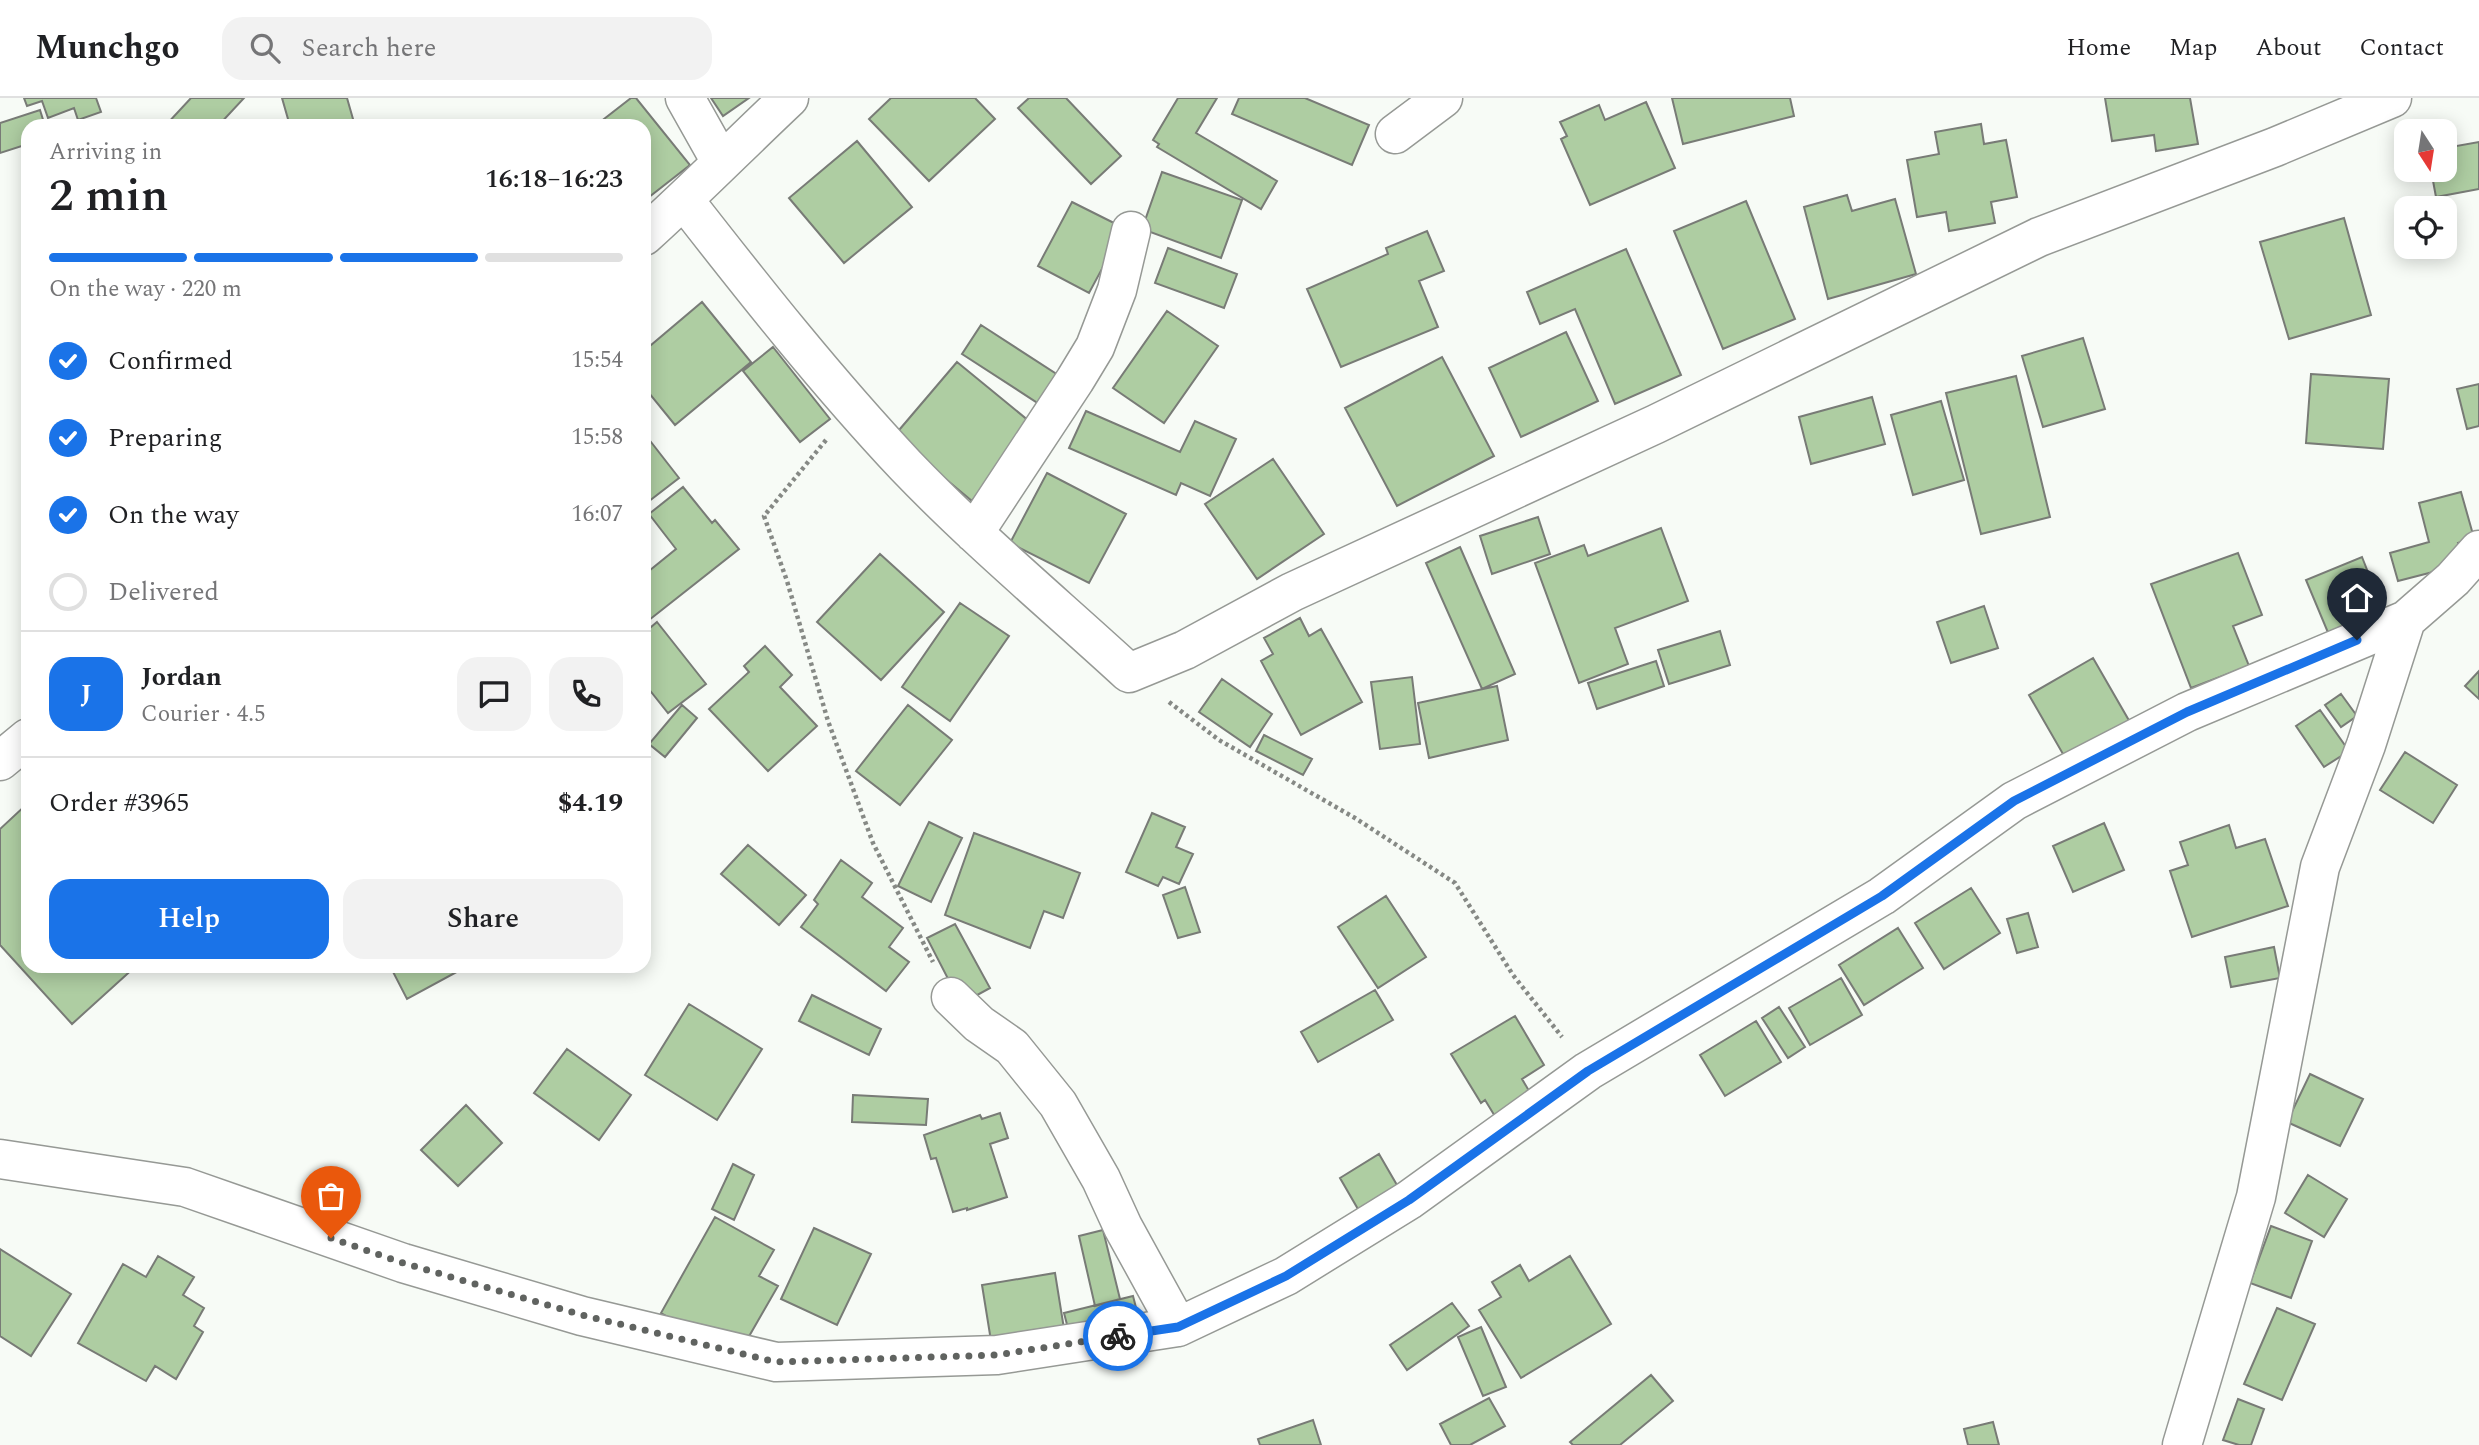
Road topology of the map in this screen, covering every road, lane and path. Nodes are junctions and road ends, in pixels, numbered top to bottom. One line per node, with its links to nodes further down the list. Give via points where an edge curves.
1 (685, 98): 6 (street)
2 (789, 98): 6 (street)
3 (1443, 98): 5 (street)
4 (2392, 98): 14 (street, via 2039,237)
5 (1395, 134)
6 (721, 162): 7 (street)
7 (684, 200): 8 (street); 10 (street)
8 (651, 230)
9 (1131, 231): 11 (street, via 1117,290 1094,347)
10 (853, 407): 11 (street); 17 (path, via 764,516 828,721 873,842)
11 (974, 533): 14 (street)
12 (2479, 550): 13 (street)
13 (2406, 620): 18 (street, via 2187,712 2014,801 1882,896); 21 (street, via 2320,867 2256,1197)
14 (1129, 673): 18 (path, via 1219,740 1356,818 1455,883 1513,975)
15 (21, 744): 16 (street)
16 (0, 761)
17 (951, 997): 20 (street, via 1012,1047 1058,1104)
18 (1588, 1071): 20 (street, via 1409,1200 1286,1276)
19 (0, 1159): 20 (street, via 185,1187 403,1263 582,1315 776,1362 997,1355)
20 (1178, 1327)
21 (2182, 1445)

